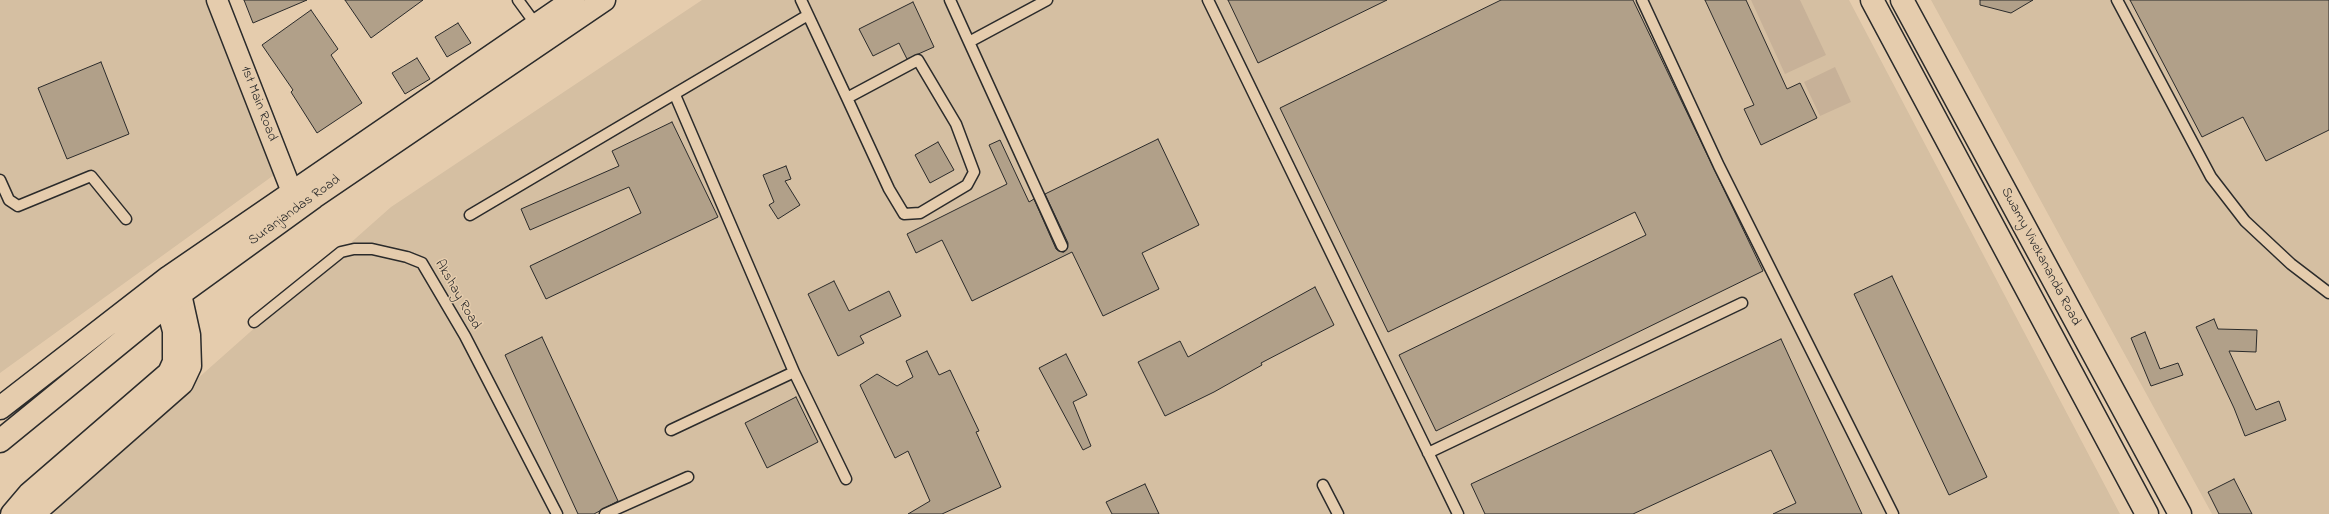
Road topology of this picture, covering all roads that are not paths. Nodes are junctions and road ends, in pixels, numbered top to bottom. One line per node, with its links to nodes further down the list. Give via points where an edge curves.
1 (217, 0): 19 (street, 1st Main Road)
2 (518, 0): 14 (lane)
3 (573, 0): 14 (main road, Suranjandas Road)
4 (604, 0): 19 (main road, Suranjandas Road)
5 (801, 0): 13 (lane)
6 (950, 0): 15 (lane)
7 (1047, 0): 15 (lane)
8 (1208, 0): 31 (lane)
9 (1642, 0): 41 (lane, via 1719,166)
10 (1872, 0): 42 (main road, Swamy Vivekananda Road)
11 (1902, 0): 43 (main road, Swamy Vivekananda Road)
12 (2117, 0): 24 (lane, via 2211,177 2245,221 2291,264)
13 (808, 15): 16 (lane); 17 (lane)
14 (537, 26): 19 (main road, Suranjandas Road)
15 (969, 42): 22 (lane)
16 (675, 95): 20 (lane); 27 (lane)
17 (847, 98): 17 (lane, via 889,189 904,214 920,213 967,185 974,172 956,124 918,60)
18 (0, 180): 21 (lane, via 9,200 18,206 91,176)
19 (296, 200): 23 (main road, Suranjandas Road)
20 (470, 215)
21 (126, 218)
22 (1062, 246)
23 (168, 291): 28 (main road, Suranjandas Road); 30 (main road, Suranjandas Road); 35 (main road, via 174,331 174,362 169,373 29,494); 36 (main road, via 187,320 190,366 182,383)
24 (2329, 293)
25 (1742, 303): 31 (lane)
26 (254, 322): 37 (lane, Akshay Road, via 341,252 372,249 422,263 465,336)
27 (794, 372): 29 (lane); 33 (lane)
28 (0, 408)
29 (671, 430)
30 (0, 441)
31 (1428, 453): 40 (lane)
32 (688, 477): 38 (lane)
33 (846, 479)
34 (1323, 485): 39 (lane)
35 (12, 514)
36 (33, 514)
37 (557, 514)
38 (605, 514)
39 (1338, 514)
40 (1458, 514)
41 (1893, 514)
42 (2147, 514)
43 (2180, 514)

